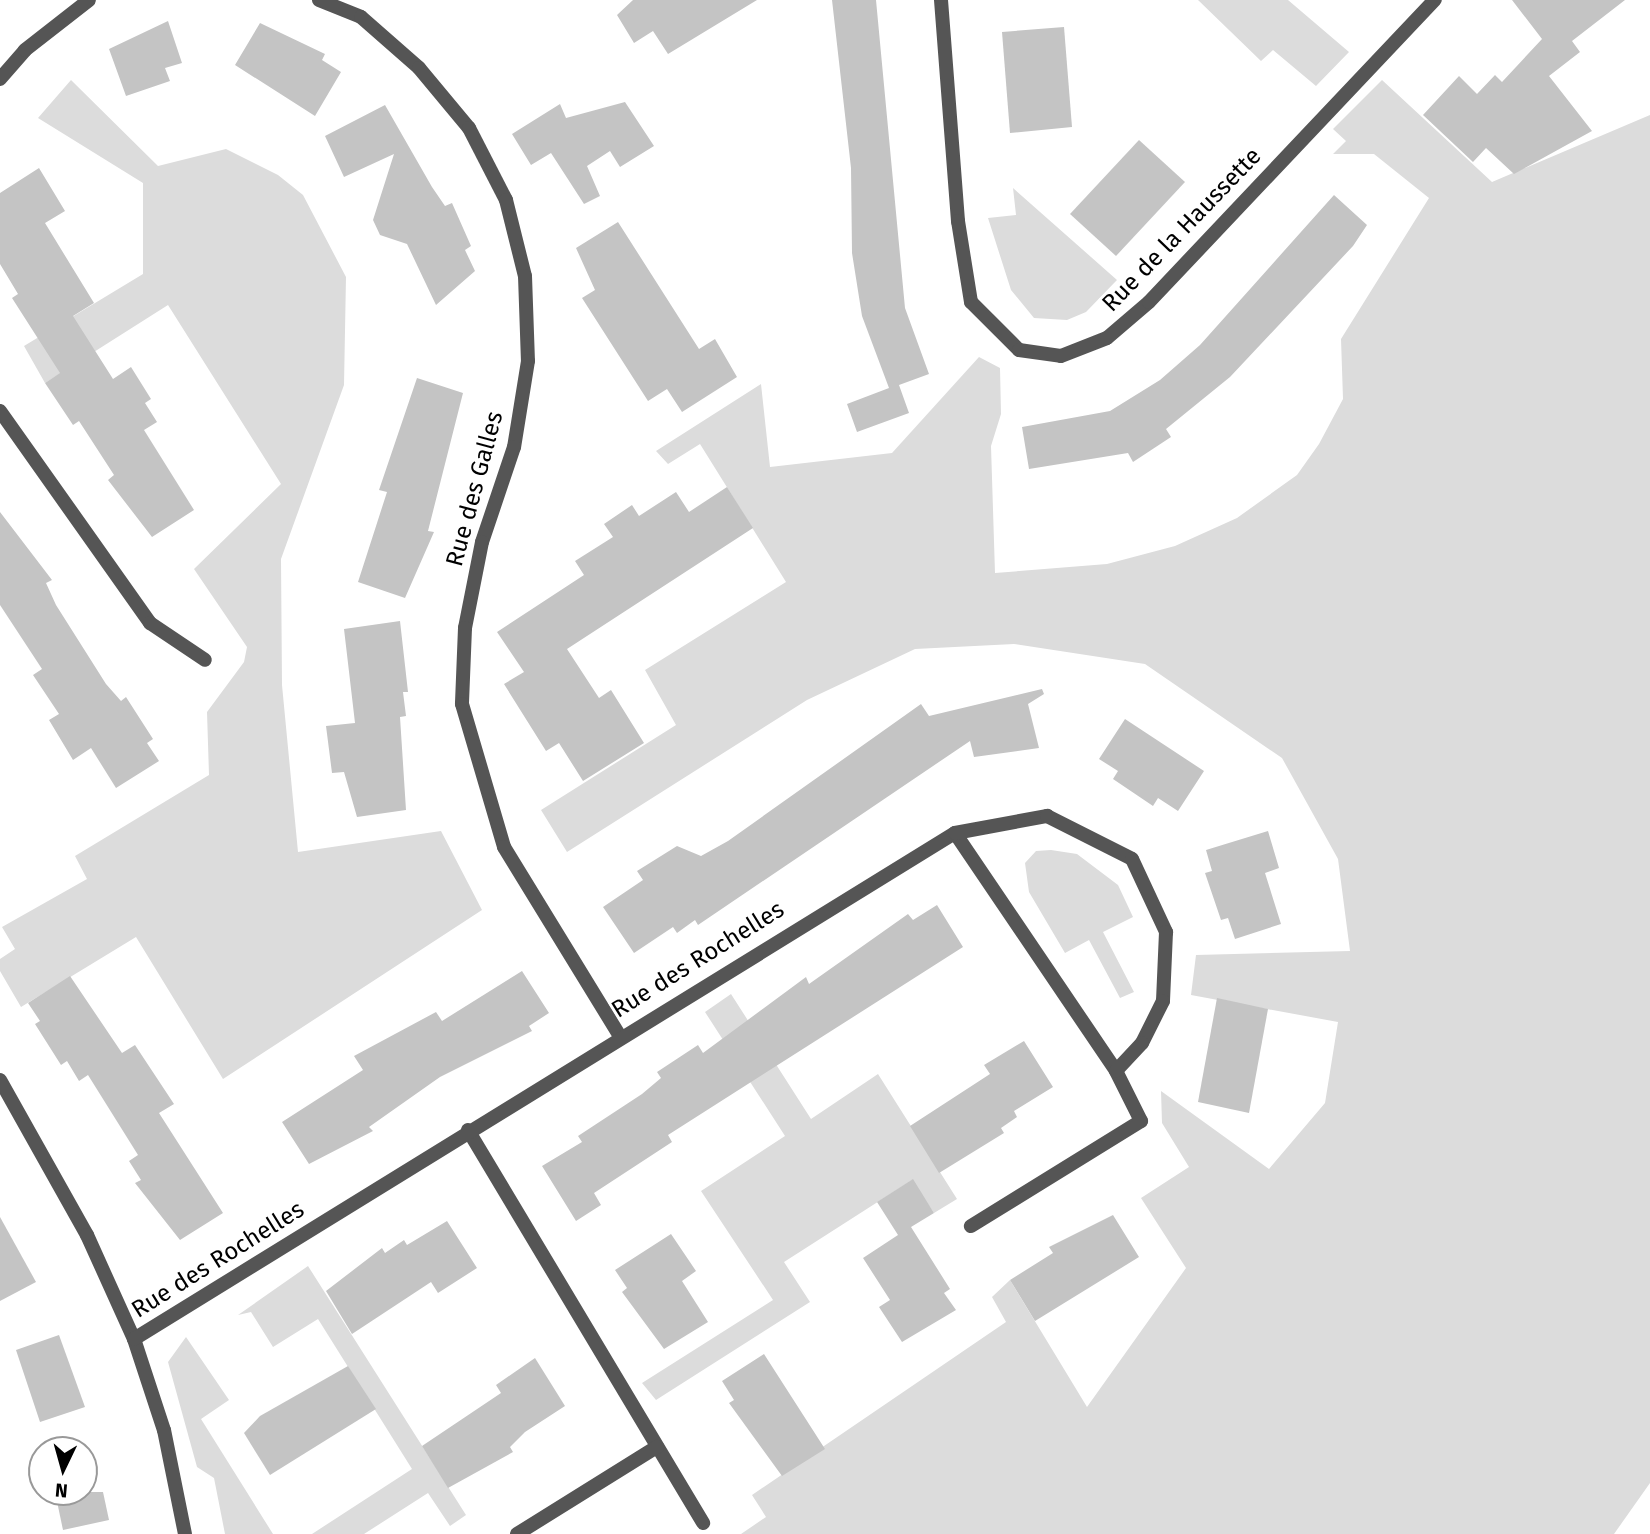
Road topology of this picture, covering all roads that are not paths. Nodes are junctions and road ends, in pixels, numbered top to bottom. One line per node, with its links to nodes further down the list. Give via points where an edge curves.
1 (89, 0): 5 (street, via 25,50)
2 (319, 0): 10 (street, Rue des Galles, via 361,17 419,68 469,128 506,200 524,276 528,361 514,447 482,542 465,628 462,704 504,847)
3 (941, 0): 4 (street, Rue de la Haussette, via 958,221 971,302 1019,350 1061,356 1107,338 1149,302)
4 (1435, 0)
5 (0, 79)
6 (0, 411): 7 (street)
7 (4, 427): 8 (street, via 150,623)
8 (205, 660)
9 (955, 833): 10 (street, Rue des Rochelles); 11 (street); 11 (street, Rue des Rochelles, via 1047,816 1132,859 1166,932 1163,1001 1142,1043)
10 (619, 1035): 13 (street, Rue des Rochelles)
11 (1116, 1071): 14 (street, via 1141,1121)
12 (0, 1080): 15 (street, via 87,1235)
13 (468, 1130): 15 (street, Rue des Rochelles); 16 (street)
14 (971, 1226)
15 (134, 1339): 18 (street, via 164,1430)
16 (657, 1447): 17 (street); 19 (street)
17 (703, 1523)
18 (185, 1534)
19 (517, 1534)

